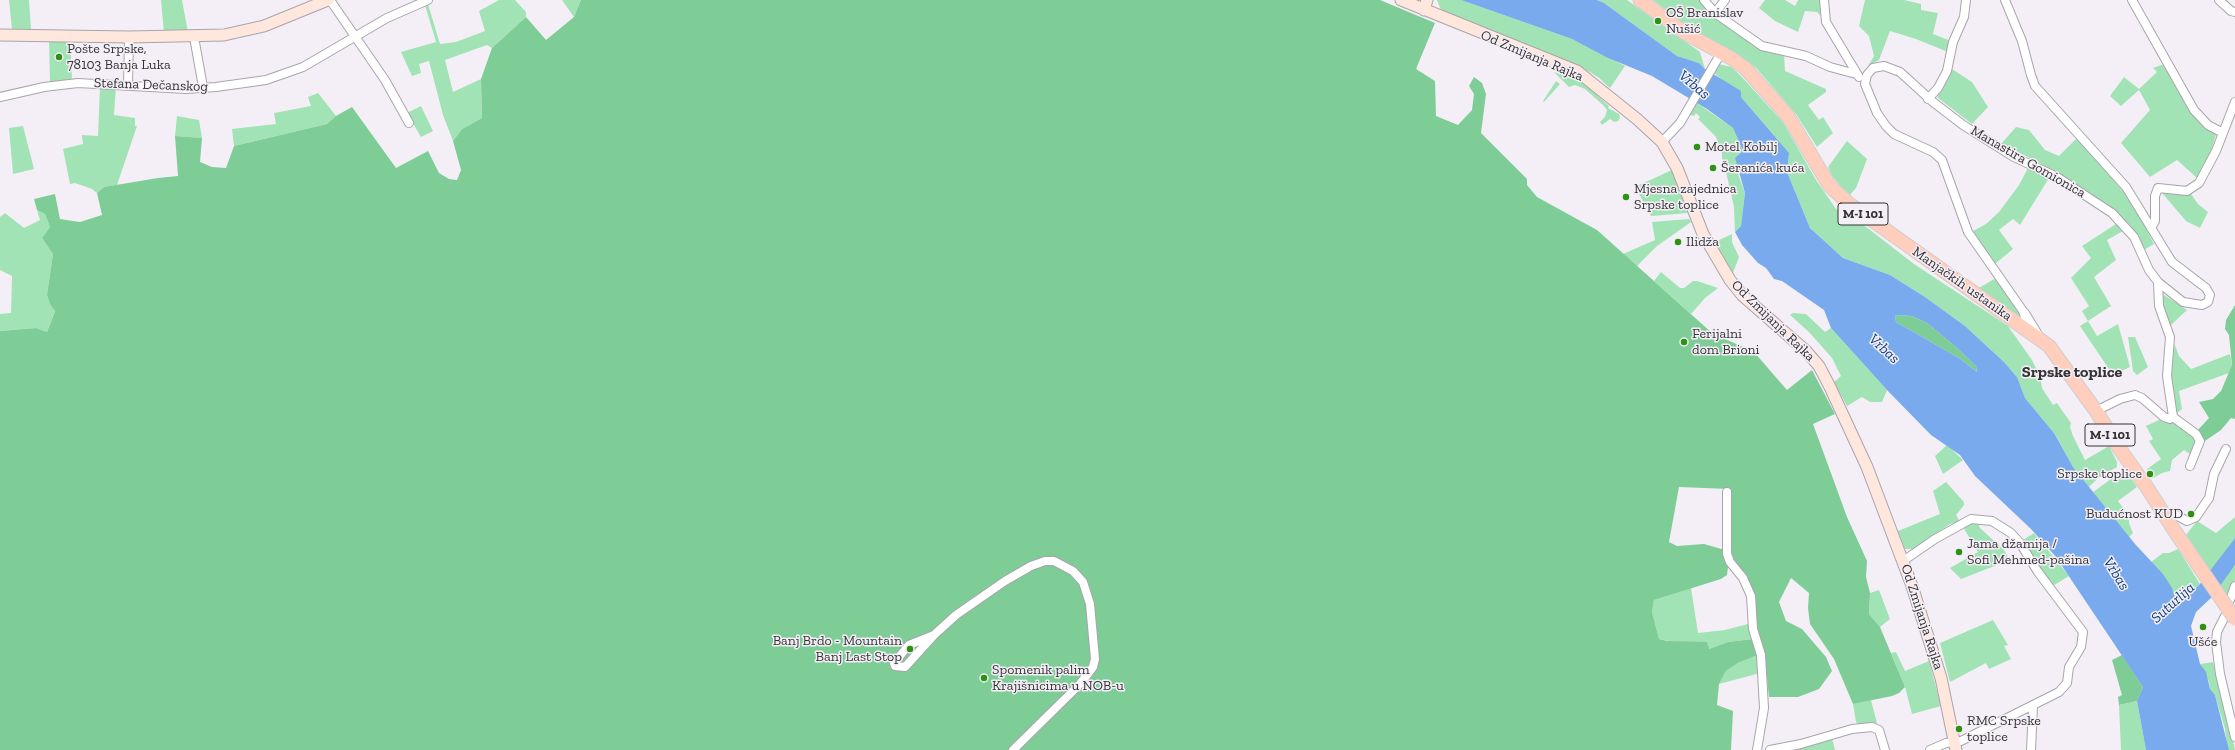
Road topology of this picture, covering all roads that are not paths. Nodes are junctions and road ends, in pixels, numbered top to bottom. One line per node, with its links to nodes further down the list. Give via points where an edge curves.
1 (329, 0): 16 (street); 17 (street, via 264,26 232,34)
2 (428, 0): 16 (street, Stefana Dečanskog)
3 (1401, 0): 12 (street, Od Zmijanja Rajka)
4 (1640, 0): 19 (main road, Manjačkih ustanika / M-I 101, via 1685,33)
5 (1704, 0): 14 (street)
6 (1724, 0): 14 (street)
7 (1824, 0): 20 (street, via 1826,22)
8 (1966, 0): 25 (street, via 1964,17 1953,42 1947,71 1938,88)
9 (2005, 0): 30 (street, Manastira Gomionica, via 2022,41 2035,86 2126,187)
10 (2132, 0): 28 (street, via 2194,110 2208,125)
11 (2219, 0): 13 (street)
12 (1426, 5): 29 (street, Od Zmijanja Rajka, via 1577,72)
13 (2235, 12)
14 (1715, 13): 20 (street, via 1762,46 1806,56 1830,67)
15 (0, 35): 18 (street)
16 (355, 36): 23 (street, Stefana Dečanskog, via 323,56 285,74 250,83); 27 (street, via 392,91)
17 (194, 37): 18 (street); 23 (street)
18 (129, 38): 22 (street)
19 (1721, 53): 29 (street, via 1687,113); 33 (main road, Manjačkih ustanika / M-I 101, via 1745,68 1788,116 1829,185 1844,199)
20 (1856, 74): 21 (street)
21 (1865, 84): 25 (street, Manastira Gomionica, via 1866,75 1873,68 1888,66 1900,72); 32 (street, via 1886,126 1904,140 1933,152 1942,160 1968,232)
22 (128, 85): 23 (street, Stefana Dečanskog, via 178,89); 24 (street, Stefana Dečanskog, via 70,84)
23 (203, 87)
24 (0, 97)
25 (1928, 99): 31 (street, Manastira Gomionica, via 1988,141 2014,157 2057,177 2112,213 2134,237 2149,270)
26 (2235, 102): 28 (street)
27 (409, 123)
28 (2223, 133): 30 (street, via 2209,168 2195,188 2187,192 2158,188 2155,196 2155,221)
29 (1662, 142): 41 (street, Od Zmijanja Rajka, via 1680,174 1703,234 1730,280 1748,300 1801,345 1823,373 1867,467)
30 (2151, 228): 31 (street, Manastira Gomionica, via 2172,262 2206,288 2210,298 2202,305 2188,304 2172,295)
31 (2158, 282): 36 (street, via 2159,306 2170,337 2167,376)
32 (2023, 311): 33 (street, via 2025,318); 34 (street)
33 (2022, 326): 34 (main road, Manjačkih ustanika / M-I 101)
34 (2042, 340): 35 (main road, Manjačkih ustanika / M-I 101, via 2052,349)
35 (2096, 411): 36 (street, via 2135,395 2164,417); 40 (main road, Manjačkih ustanika / M-I 101)
36 (2173, 416): 38 (street, via 2200,439)
37 (2226, 449): 40 (street, via 2214,474 2209,498 2197,515 2187,521 2174,514)
38 (2190, 466)
39 (1727, 492): 50 (street, via 1727,554 1751,596 1753,629 1762,661 1764,708)
40 (2166, 518): 44 (main road, Manjačkih ustanika / M-I 101, bridge)
41 (1903, 561): 46 (street, via 1935,539 1972,519 1992,521 2007,530 2018,541 2049,589 2081,628 2083,636 2081,647 2069,666 2065,686 2053,697); 48 (street, Od Zmijanja Rajka, via 1936,657)
42 (2235, 586): 43 (street)
43 (2230, 600)
44 (2228, 618): 47 (street, via 2217,632 2216,642 2220,674)
45 (934, 635): 45 (street, via 909,645 894,663 895,666 905,667); 49 (street, via 956,615 1005,581 1038,563 1054,561 1062,564 1083,582 1090,604 1095,659 1093,667 1080,684)
46 (2033, 707): 48 (street); 54 (street)
47 (2235, 737)
48 (1956, 746): 53 (street, via 1946,743)
49 (1013, 750)
50 (1757, 750)
51 (1770, 750): 52 (street, via 1852,729 1872,727 1879,730)
52 (1885, 750)
53 (1930, 750)
54 (2031, 750)

